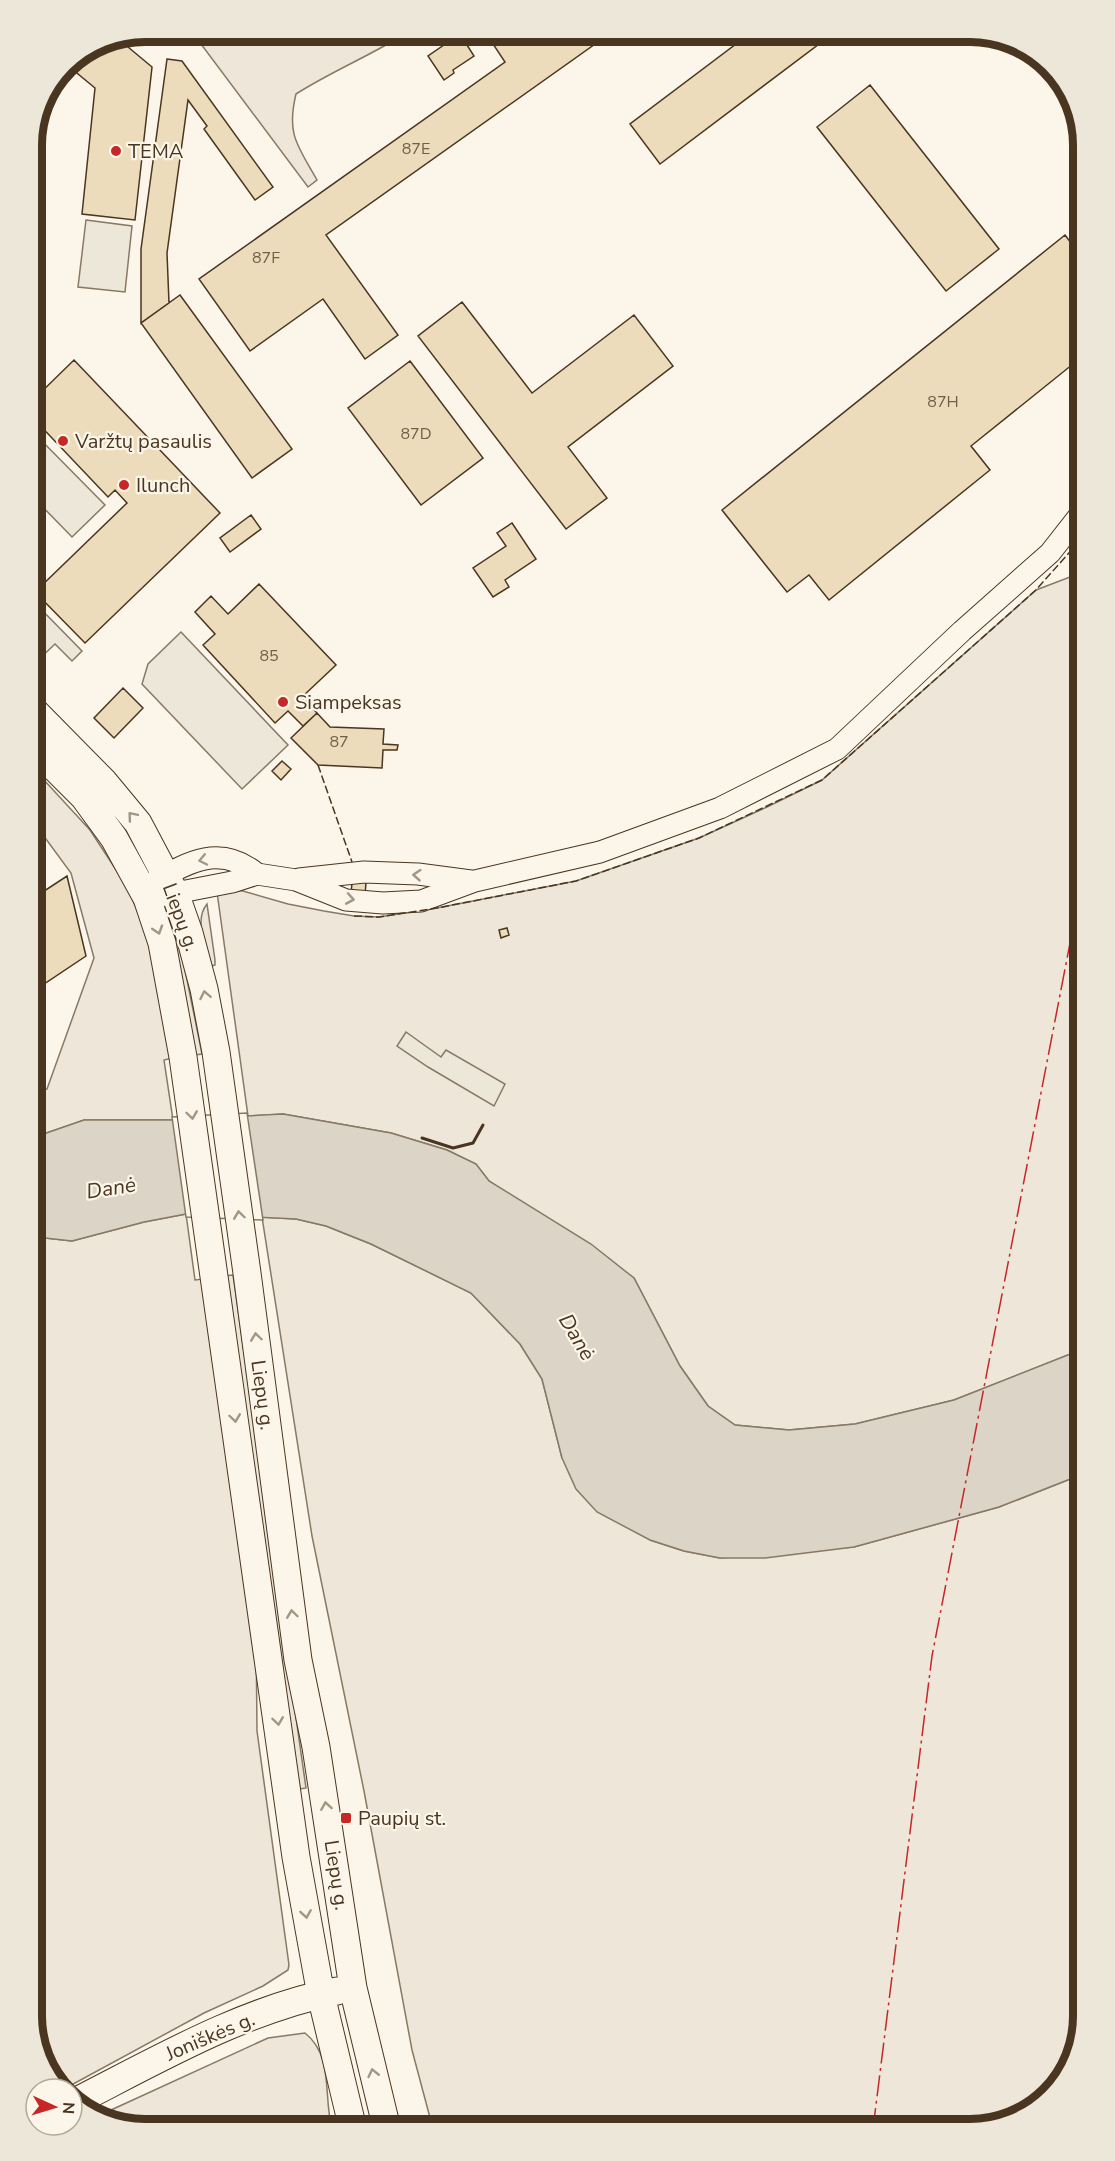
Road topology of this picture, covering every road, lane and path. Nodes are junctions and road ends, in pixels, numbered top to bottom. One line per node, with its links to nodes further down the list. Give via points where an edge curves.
1 (1073, 524): 6 (street, via 1050,554 837,749 720,808 600,852)
2 (42, 719): 7 (main road, Liepų g., one-way to 2, via 138,823)
3 (42, 755): 8 (main road, Liepų g., via 84,797 114,838)
4 (257, 874): 5 (street); 7 (street, via 232,882); 7 (street, one-way to 7, via 245,864 217,857 200,859)
5 (296, 880): 6 (street, one-way to 5, via 364,872); 6 (street, one-way to 6, via 346,900 382,903 421,901)
6 (475, 881)
7 (170, 884): 8 (street); 9 (main road, Liepų g., one-way to 7, via 318,1757 298,1660 216,1052 189,933)
8 (145, 894): 10 (main road, Liepų g., one-way to 10, via 162,943 183,1057 296,1857)
9 (353, 1988): 10 (main road, Joniškės g.); 13 (main road, Liepų g., one-way to 9)
10 (321, 1995): 11 (main road, Joniškės g., via 200,2037); 12 (main road, Liepų g.)
11 (84, 2097)
12 (351, 2119)
13 (385, 2119)

